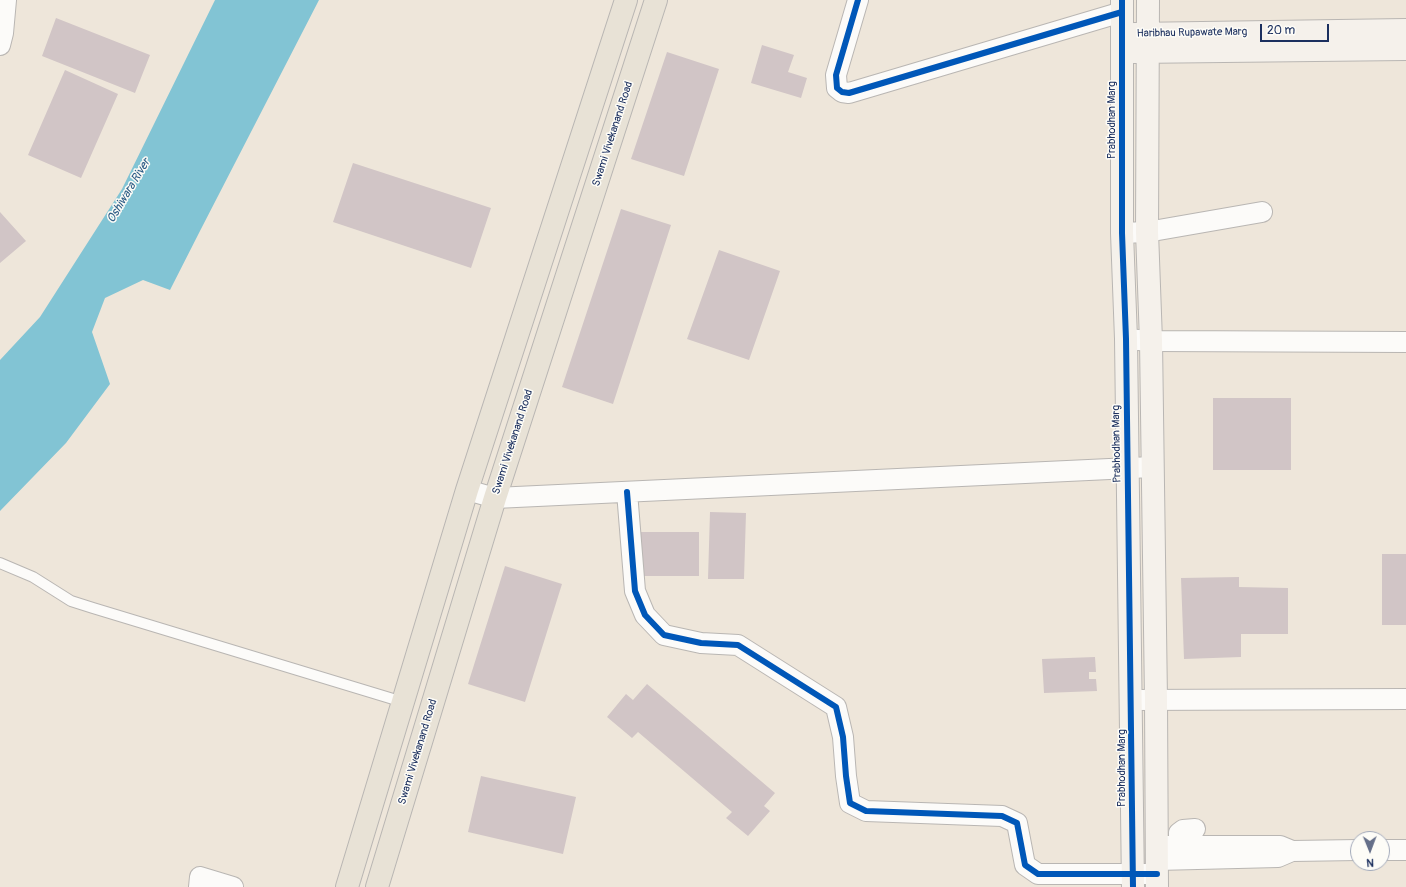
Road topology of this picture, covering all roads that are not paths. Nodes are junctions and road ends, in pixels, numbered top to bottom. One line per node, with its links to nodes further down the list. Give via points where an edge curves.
1 (6, 0): 10 (street)
2 (626, 0): 20 (main road)
3 (656, 0): 22 (main road, Swami Vivekanand Road)
4 (858, 0): 6 (street, via 836,75 837,88 849,94)
5 (1148, 0): 8 (street)
6 (1122, 6): 9 (street, Prabhodhan Marg)
7 (1406, 30): 8 (street, Haribhau Rupawate Marg)
8 (1148, 42): 9 (street); 11 (street); 13 (street)
9 (1121, 43): 14 (street, Prabhodhan Marg)
10 (0, 45)
11 (1406, 50)
12 (1262, 212): 13 (street)
13 (1147, 232): 14 (street); 16 (street)
14 (1122, 233): 15 (street, Prabhodhan Marg)
15 (1126, 339): 16 (street); 18 (street, Prabhodhan Marg)
16 (1151, 341): 17 (street); 19 (street)
17 (1406, 342)
18 (1127, 467): 19 (street); 21 (street); 25 (street, Prabhodhan Marg)
19 (1152, 467): 26 (street)
20 (467, 490): 22 (street); 27 (main road)
21 (627, 492): 22 (street); 35 (street, via 635,590 645,615 664,635 701,643 738,645 836,707 843,737 850,803 866,812 1002,816 1017,823 1025,865 1038,874)
22 (495, 498): 39 (main road, Swami Vivekanand Road)
23 (0, 563): 27 (lane, via 33,577 71,601)
24 (1406, 699): 26 (street)
25 (1131, 700): 26 (street); 35 (street, Prabhodhan Marg)
26 (1156, 700): 34 (street)
27 (403, 702): 38 (main road)
28 (1195, 829): 29 (street, via 1183,830 1180,833)
29 (1179, 846): 33 (street, via 1280,846); 34 (street)
30 (1350, 850): 33 (street)
31 (1390, 850): 32 (street)
32 (1406, 850)
33 (1292, 851): 34 (street, via 1278,857)
34 (1157, 867): 35 (street)
35 (1133, 881)
36 (199, 887): 37 (street, via 200,877)
37 (233, 887)
38 (347, 887)
39 (377, 887)

